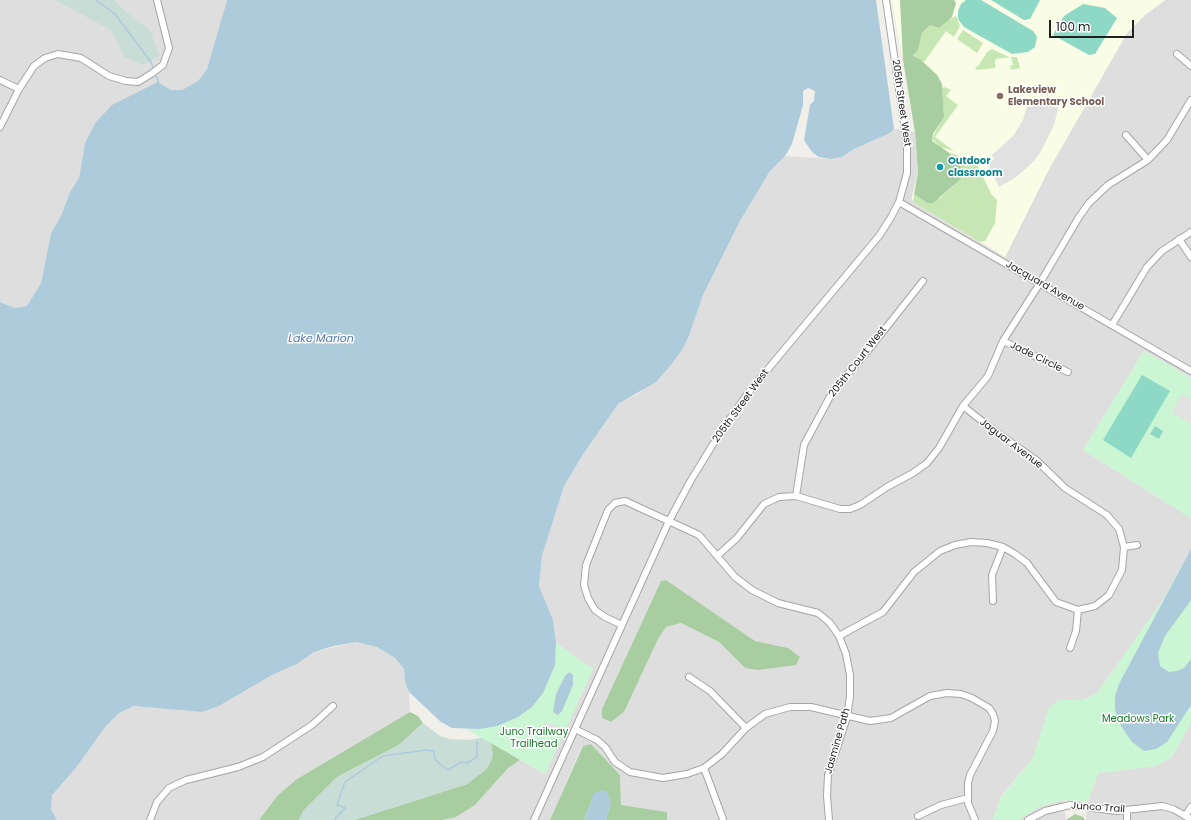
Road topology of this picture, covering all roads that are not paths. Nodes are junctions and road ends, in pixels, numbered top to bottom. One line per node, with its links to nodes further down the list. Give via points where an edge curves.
1 (157, 0): 6 (street, via 168,48 163,64 151,74 138,82 126,81 110,76 81,58 58,54 45,58 34,66)
2 (886, 0): 12 (street, 205th Street West, via 907,144 907,173)
3 (1177, 54): 4 (street)
4 (1191, 66)
5 (0, 80): 6 (street)
6 (19, 89): 9 (street)
7 (1191, 100): 8 (street)
8 (1189, 107): 11 (street, via 1167,140)
9 (0, 127)
10 (1126, 135): 11 (street)
11 (1148, 160): 17 (street, via 1108,185 1089,203)
12 (899, 202): 17 (street, Jacquard Avenue); 24 (street, 205th Street West, via 879,236 748,393 707,455)
13 (1191, 232): 14 (street)
14 (1179, 239): 15 (street); 18 (street, via 1162,251 1147,267)
15 (1191, 257)
16 (923, 281): 23 (street, 205th Court West, via 833,391 804,445)
17 (1040, 283): 18 (street, Jacquard Avenue); 19 (street)
18 (1112, 325): 20 (street, Jacquard Avenue)
19 (1003, 341): 21 (street, Jade Circle); 22 (street, via 988,376)
20 (1191, 371)
21 (1068, 372)
22 (963, 406): 23 (street, via 939,448 926,463 860,505 840,509); 27 (street, Jaguar Avenue, via 1036,460 1065,488 1107,515 1119,529)
23 (796, 496): 28 (street, via 779,497 764,504 737,538)
24 (669, 521): 28 (street, Jasmine Path, via 699,536); 31 (street, 205th Street West); 31 (street, Jasmine Path, via 625,502 615,503 608,510 586,565 584,584 595,610 605,618)
25 (1137, 545): 27 (street)
26 (1003, 547): 29 (street, via 992,575); 30 (street, via 1027,563 1056,602); 32 (street, via 971,542 955,544 940,551 914,572 883,612)
27 (1124, 547): 30 (street, Jaguar Avenue, via 1122,570 1109,595 1095,606)
28 (717, 556): 32 (street, Jasmine Path, via 752,590 778,603 818,613 830,623)
29 (993, 601)
30 (1078, 610): 33 (street, via 1078,622)
31 (622, 625): 38 (street, 205th Street West)
32 (839, 636): 36 (street, Jasmine Path, via 850,675)
33 (1070, 648)
34 (689, 677): 37 (street, via 710,691)
35 (333, 706): 46 (street, via 312,725 263,758 186,780 169,788 157,802)
36 (847, 717): 37 (street, via 811,707 790,707 766,714); 40 (street, via 870,721 891,718 926,698 947,693 965,696 985,706 993,714 995,724 970,775); 48 (street, Jasmine Path, via 828,775)
37 (746, 728): 39 (street, via 722,754)
38 (575, 729): 39 (street, via 601,743 623,768 640,775 676,777); 47 (street, 205th Street West)
39 (704, 768): 45 (street)
40 (968, 798): 43 (street, via 941,805); 49 (street)
41 (1191, 807): 44 (street)
42 (1127, 810): 44 (street, Junco Trail, via 1162,806); 50 (street, Junco Trail, via 1066,806 1045,811); 51 (street)
43 (918, 816)
44 (1188, 818)
45 (724, 819)
46 (150, 820)
47 (534, 820)
48 (829, 820)
49 (976, 820)
50 (1028, 820)
51 (1127, 820)

